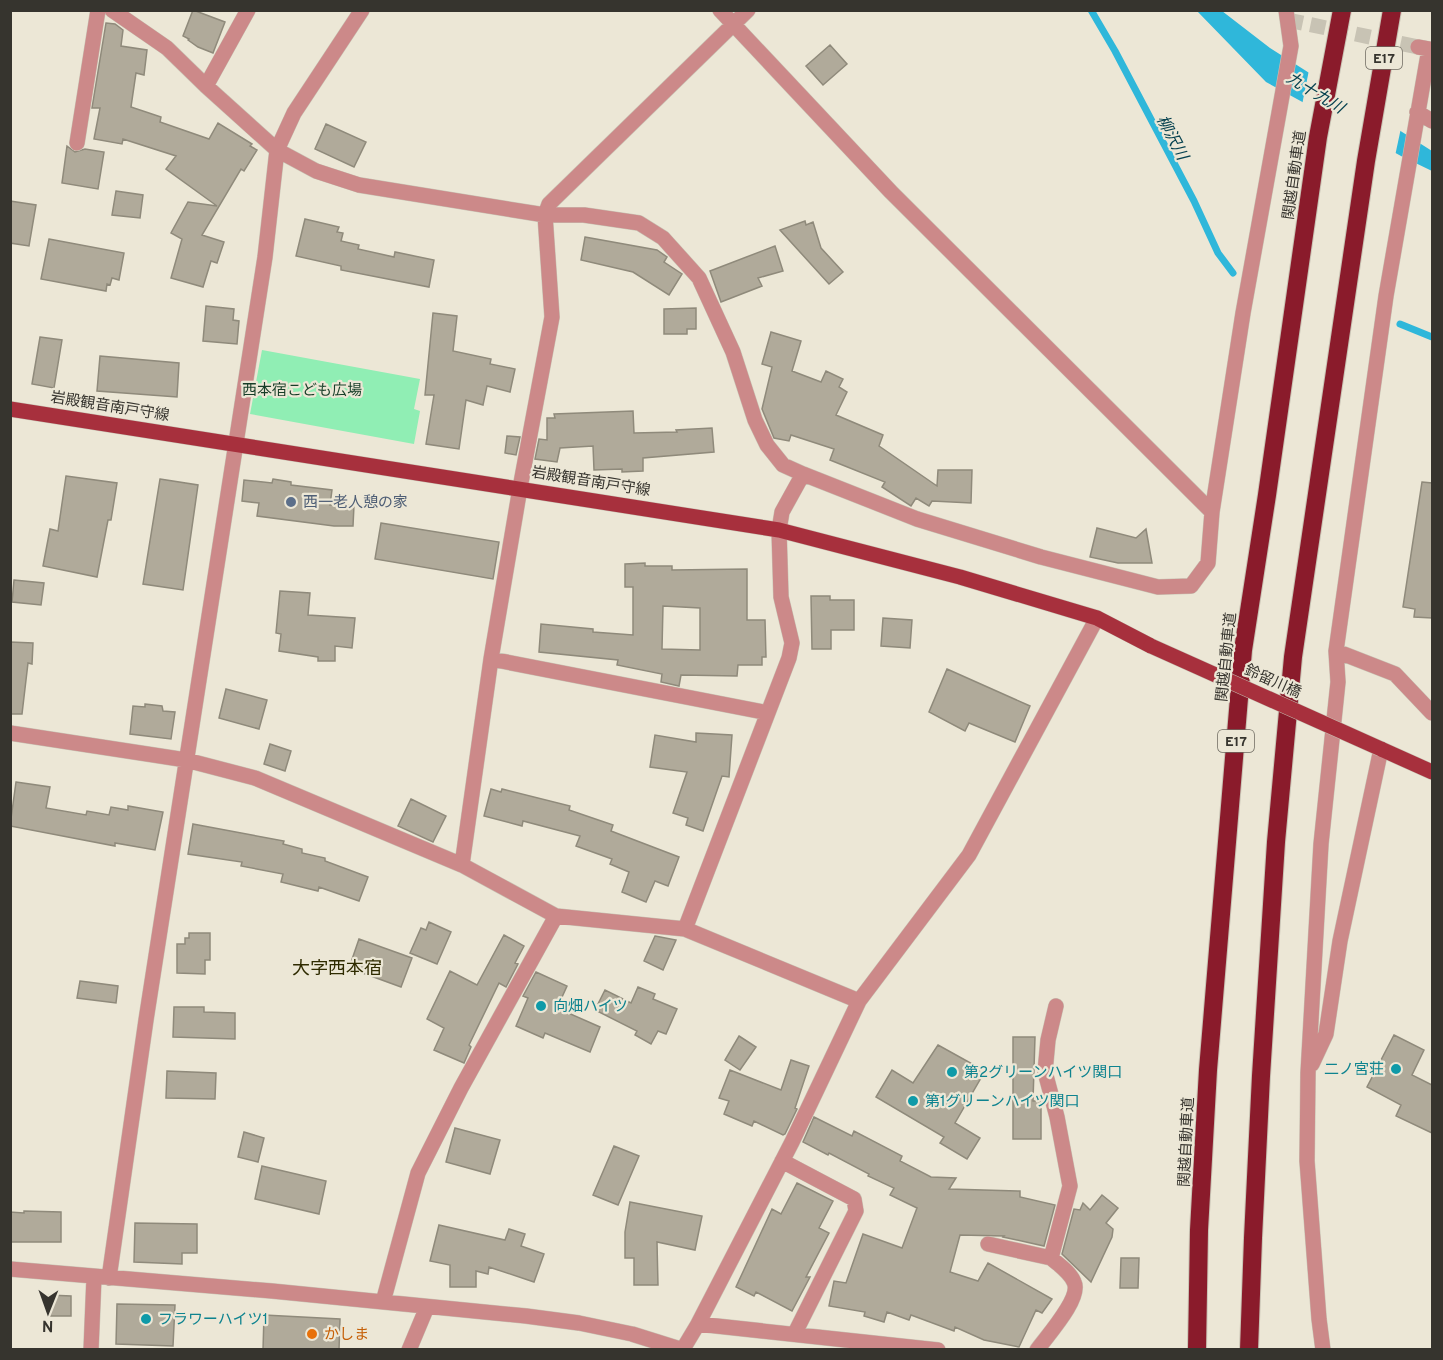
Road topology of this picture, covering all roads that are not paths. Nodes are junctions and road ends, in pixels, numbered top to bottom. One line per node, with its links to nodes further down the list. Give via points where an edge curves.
1 (98, 10): 15 (street)
2 (112, 10): 12 (street, via 167,48)
3 (248, 10): 12 (street)
4 (362, 10): 16 (street, via 294,113)
5 (720, 10): 10 (street)
6 (748, 10): 10 (street)
7 (1286, 10): 22 (street, via 1291,46)
8 (1342, 10): 55 (highway, 関越自動車道 / E17, via 1318,137 1243,650 1208,1070)
9 (1392, 10): 56 (highway, E17, via 1366,160 1293,657 1261,1076)
10 (734, 24): 17 (street, via 549,204); 22 (street, via 891,192)
11 (1418, 47): 13 (street, via 1429,49)
12 (206, 86): 16 (street)
13 (1417, 112): 14 (street); 26 (street, via 1386,296)
14 (1432, 121)
15 (77, 143)
16 (277, 150): 17 (street, via 315,171 359,185); 19 (street)
17 (545, 215): 20 (street, via 584,215 639,224 663,238 699,278 733,352 766,445 783,465); 21 (street, via 552,317)
18 (10, 409): 19 (main road, 岩殿観音南戸守線)
19 (236, 444): 21 (main road, 岩殿観音南戸守線); 32 (street)
20 (803, 474): 22 (street, via 917,519 1158,588 1191,585 1208,563); 23 (street, via 782,512)
21 (520, 488): 23 (main road, 岩殿観音南戸守線); 27 (street)
22 (1212, 512)
23 (779, 530): 24 (main road, 岩殿観音南戸守線); 28 (street, via 781,597 792,643)
24 (1097, 618): 25 (main road, 岩殿観音南戸守線); 37 (street, via 969,855)
25 (1151, 646): 31 (main road, 鈴留川橋, bridge)
26 (1336, 651): 29 (street, via 1395,674); 39 (street, via 1338,682 1321,844)
27 (491, 659): 28 (street); 34 (street)
28 (768, 713): 36 (street)
29 (1432, 713)
30 (10, 733): 32 (street)
31 (1381, 749): 33 (main road, 鈴留川橋); 39 (street, via 1340,940 1326,1034)
32 (186, 760): 34 (street, via 255,778); 45 (street)
33 (1432, 772)
34 (462, 865): 35 (street)
35 (556, 916): 36 (street); 46 (street, via 418,1173)
36 (685, 929): 37 (street)
37 (859, 1001): 40 (street)
38 (1056, 1006): 42 (street, via 1045,1072 1070,1186)
39 (1308, 1073): 57 (street, via 1306,1161)
40 (782, 1161): 48 (street); 49 (street, via 854,1198 856,1211)
41 (988, 1244): 42 (street)
42 (1051, 1258): 54 (street, via 1075,1282 1076,1293)
43 (10, 1269): 44 (street)
44 (94, 1277): 45 (street); 51 (street)
45 (110, 1278): 46 (street)
46 (383, 1302): 47 (street)
47 (427, 1307): 50 (street, via 579,1323); 52 (street)
48 (698, 1324): 49 (street); 50 (street)
49 (795, 1333): 53 (street)
50 (683, 1349)
51 (91, 1350)
52 (410, 1350)
53 (938, 1350)
54 (1037, 1350)
55 (1197, 1350)
56 (1250, 1350)
57 (1323, 1350)

